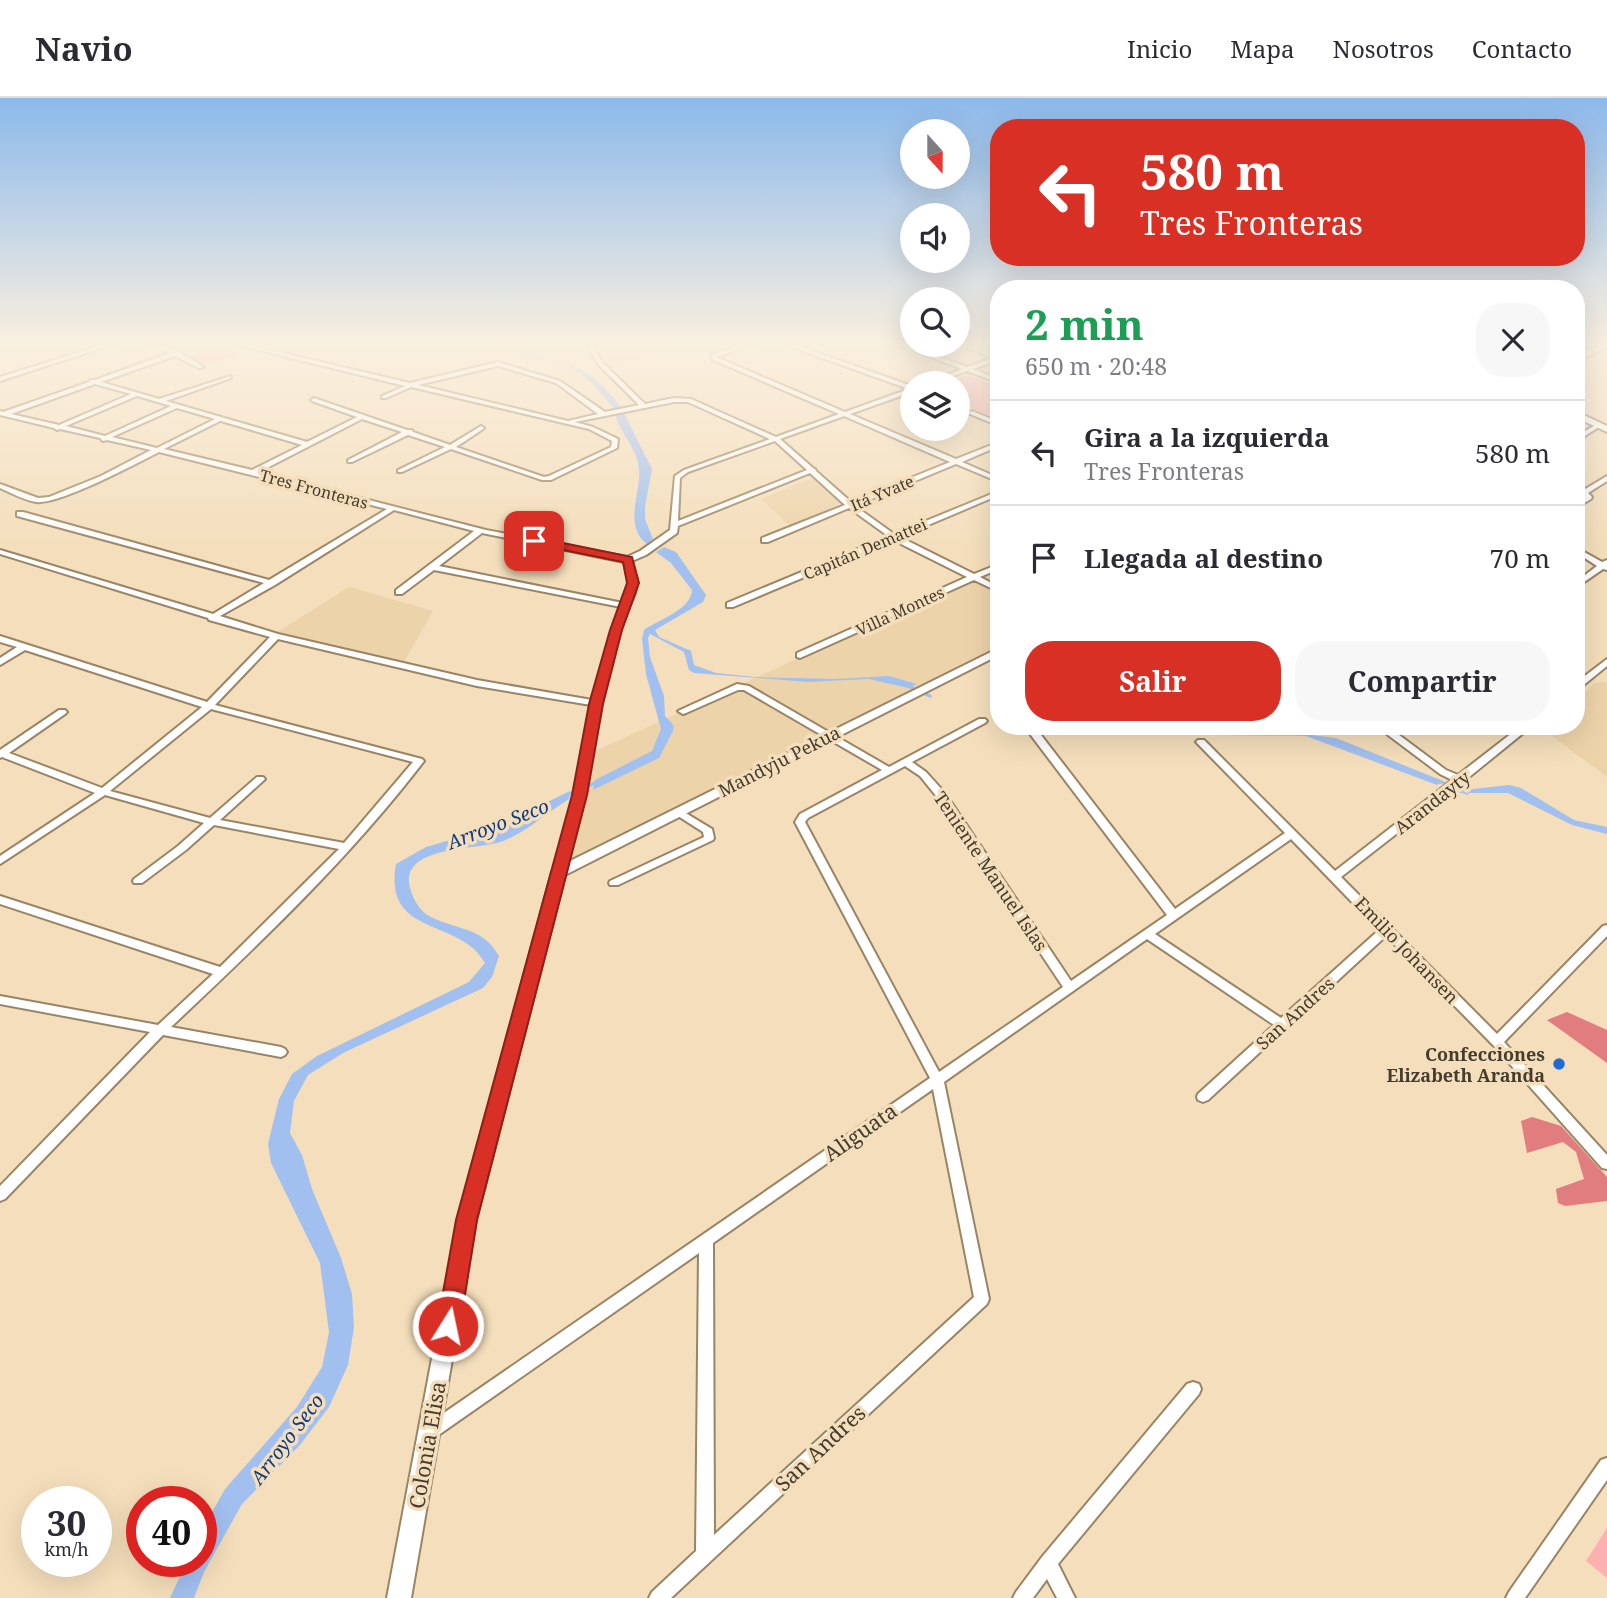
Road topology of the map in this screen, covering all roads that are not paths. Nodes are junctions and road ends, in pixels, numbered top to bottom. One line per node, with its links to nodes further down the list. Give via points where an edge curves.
1 (1, 414): 15 (street, Tres Fronteras)
2 (91, 414): 15 (street)
3 (159, 414): 19 (street)
4 (198, 414): 12 (street)
5 (357, 414): 10 (street)
6 (530, 414): 13 (street)
7 (603, 414): 13 (street)
8 (720, 414): 20 (street)
9 (846, 414): 20 (street); 26 (street)
10 (363, 416): 17 (street); 21 (street)
11 (1585, 419): 14 (street)
12 (218, 420): 21 (street); 24 (street)
13 (565, 422): 22 (street, via 608,435 616,444 547,479)
14 (1603, 427): 18 (street)
15 (57, 428): 19 (street, Tres Fronteras)
16 (481, 428): 22 (street)
17 (410, 431): 22 (street); 25 (street)
18 (1585, 435)
19 (103, 439): 24 (street, Tres Fronteras)
20 (776, 439): 27 (street); 38 (street, via 677,477)
21 (307, 444): 29 (street)
22 (451, 447): 28 (street)
23 (990, 448): 26 (street, Itá Yvate)
24 (154, 450): 29 (street, Tres Fronteras); 32 (street, via 50,499 37,500)
25 (350, 461)
26 (957, 462): 30 (street); 35 (street, Itá Yvate)
27 (813, 470): 35 (street); 38 (street)
28 (401, 471)
29 (253, 472): 36 (street, Tres Fronteras)
30 (990, 476)
31 (1607, 478): 33 (street)
32 (0, 486)
33 (1585, 490)
34 (990, 497): 40 (street, Capitán Demattei)
35 (851, 506): 40 (street); 41 (street, Itá Yvate)
36 (391, 509): 39 (street, Tres Fronteras); 50 (street)
37 (20, 514): 50 (street)
38 (675, 525): 44 (street, via 670,535)
39 (481, 530): 44 (street, Tres Fronteras); 46 (street)
40 (894, 537): 48 (street); 53 (street, Capitán Demattei)
41 (765, 540)
42 (0, 552): 55 (street)
43 (1585, 555): 45 (street)
44 (628, 560): 54 (street, Colonia Elisa, via 633,583)
45 (1606, 565): 49 (street)
46 (433, 567): 52 (street); 54 (street)
47 (990, 570): 48 (street, Villa Montes)
48 (974, 577): 51 (street); 59 (street, Villa Montes)
49 (1585, 579)
50 (272, 583): 55 (street)
51 (990, 585)
52 (400, 592)
53 (730, 605)
54 (626, 606): 64 (street, Colonia Elisa)
55 (212, 618): 56 (street)
56 (276, 636): 64 (street, via 477,683); 65 (street)
57 (0, 639): 58 (street)
58 (24, 647): 61 (street); 65 (street)
59 (800, 655)
60 (990, 655): 69 (street, Mandyju Pekua)
61 (0, 662)
62 (1605, 666): 63 (street)
63 (1585, 680)
64 (596, 704): 85 (street, Colonia Elisa, via 581,791)
65 (209, 706): 79 (street); 83 (street, via 419,761)
66 (683, 711): 69 (street, via 742,687)
67 (62, 712): 74 (street)
68 (982, 721): 75 (street)
69 (831, 735): 76 (street); 80 (street, Mandyju Pekua)
70 (1036, 735): 90 (street)
71 (1393, 735): 78 (street)
72 (1516, 735): 78 (street, Arandayty)
73 (1201, 742): 82 (street, Emilio Johansen)
74 (1, 754): 79 (street)
75 (906, 762): 76 (street); 95 (street, Teniente Manuel Islas, via 932,784 954,814)
76 (890, 771): 101 (street, via 800,822)
77 (260, 779): 81 (street)
78 (1459, 781): 86 (street, Arandayty)
79 (103, 792): 81 (street); 84 (street)
80 (678, 812): 85 (street, Mandyju Pekua); 88 (street, via 709,833 709,838)
81 (214, 822): 83 (street); 87 (street)
82 (1292, 834): 86 (street, Emilio Johansen); 90 (street, Aliguata)
83 (347, 847): 94 (street)
84 (0, 861)
85 (559, 872): 107 (street, Colonia Elisa, via 467,1220)
86 (1336, 876): 91 (street, Emilio Johansen)
87 (138, 881)
88 (614, 883)
89 (0, 900): 94 (street)
90 (1173, 915): 93 (street, Aliguata)
91 (1387, 929): 97 (street, San Andres); 99 (street, Emilio Johansen)
92 (1607, 929): 99 (street)
93 (1146, 933): 95 (street, Aliguata); 97 (street)
94 (221, 972): 98 (street)
95 (1069, 987): 101 (street, Aliguata)
96 (0, 1000): 98 (street)
97 (1282, 1025): 102 (street, San Andres)
98 (160, 1030): 100 (street); 104 (street)
99 (1497, 1042): 103 (street, Emilio Johansen)
100 (281, 1052)
101 (937, 1079): 105 (street, Aliguata); 109 (street, San Andres, via 982,1299)
102 (1203, 1097)
103 (1607, 1164)
104 (0, 1195)
105 (706, 1239): 107 (street, Aliguata); 109 (street)
106 (1193, 1389): 110 (street)
107 (430, 1432): 111 (street, Colonia Elisa)
108 (1607, 1466): 115 (street)
109 (705, 1553): 112 (street, San Andres)
110 (1048, 1563): 113 (street); 114 (street)
111 (399, 1598)
112 (658, 1598)
113 (1022, 1598)
114 (1066, 1598)
115 (1515, 1598)

